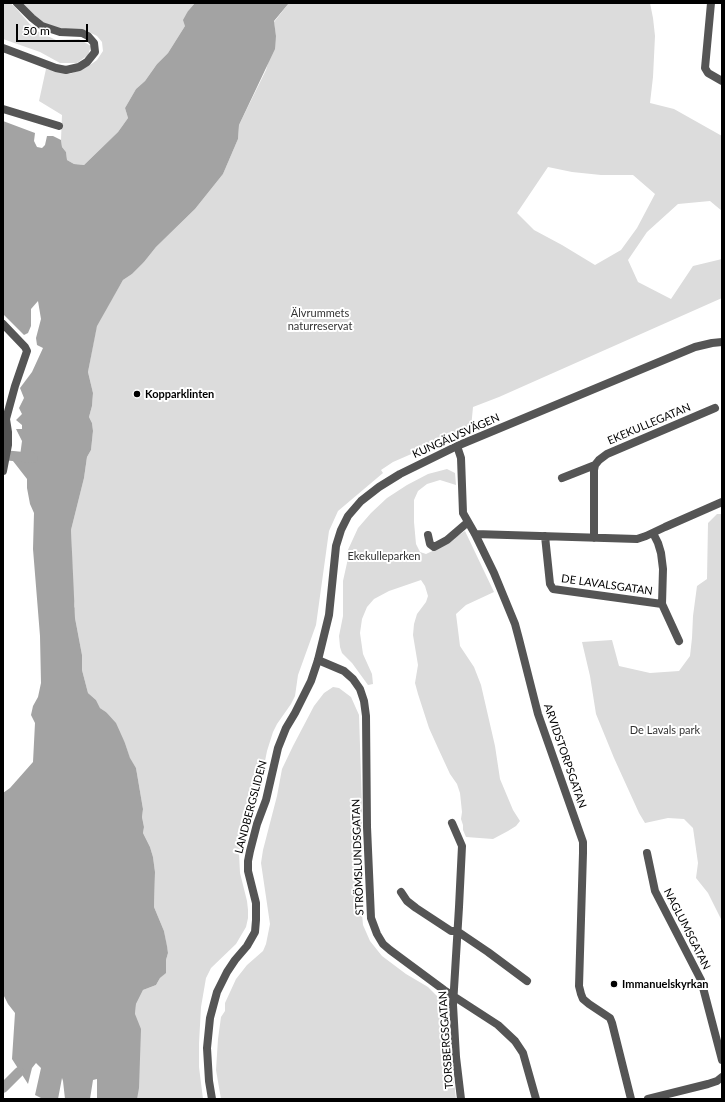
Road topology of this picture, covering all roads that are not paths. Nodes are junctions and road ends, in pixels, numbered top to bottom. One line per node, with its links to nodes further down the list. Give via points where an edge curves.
1 (18, 3): 3 (street, via 42,26 60,32 82,33 88,36 94,43 95,52 80,67 66,70)
2 (711, 3): 4 (street, via 705,68 708,73)
3 (3, 48)
4 (722, 81)
5 (3, 109): 6 (street)
6 (59, 126)
7 (3, 324): 12 (street, via 27,351 6,419 8,445)
8 (722, 342): 10 (street, KUNGÄLVSVÄGEN, via 695,347)
9 (715, 408): 11 (street, EKEKULLEGATAN, via 607,454)
10 (457, 446): 15 (street, ARVIDSTORPSGATAN, via 461,458 463,512); 23 (street, KUNGÄLVSVÄGEN, via 379,487 361,501 348,516 340,530 336,546 329,615)
11 (596, 465): 13 (street, EKEKULLEGATAN); 20 (street)
12 (3, 467)
13 (562, 478)
14 (722, 502): 16 (street)
15 (468, 522): 17 (street, ARVIDSTORPSGATAN); 18 (street, via 447,540 434,546 430,544)
16 (653, 533): 20 (street, via 637,539); 21 (street, DE LAVALSGATAN, via 661,553)
17 (475, 534): 19 (street); 35 (street, ARVIDSTORPSGATAN, via 514,624 538,714 582,842 580,994 589,1004 610,1018)
18 (428, 535)
19 (545, 536): 20 (street); 21 (street, DE LAVALSGATAN, via 550,584 553,589)
20 (594, 538)
21 (662, 604): 22 (street)
22 (679, 641)
23 (318, 660): 29 (street, STRÖMSLUNDSGATAN, via 344,671 353,679 364,701 367,827 373,925 387,947); 32 (street, LANDBERGSLIDEN, via 311,682 278,748 266,800 250,851 248,872 256,903 255,932 227,972 217,992 210,1018 207,1048)
24 (452, 823): 27 (street, TORSBERGSGATAN, via 462,846)
25 (647, 853): 30 (street, NAGLUMSGATAN, via 655,891 701,980)
26 (401, 892): 27 (street, via 416,908 451,930)
27 (457, 931): 28 (street); 29 (street, TORSBERGSGATAN)
28 (527, 981)
29 (453, 996): 33 (street, TORSBERGSGATAN); 34 (street, STRÖMSLUNDSGATAN, via 498,1026 515,1041 523,1053)
30 (722, 1060)
31 (722, 1077): 36 (street, via 708,1084)
32 (212, 1099)
33 (461, 1099)
34 (536, 1099)
35 (631, 1099)
36 (648, 1099)

